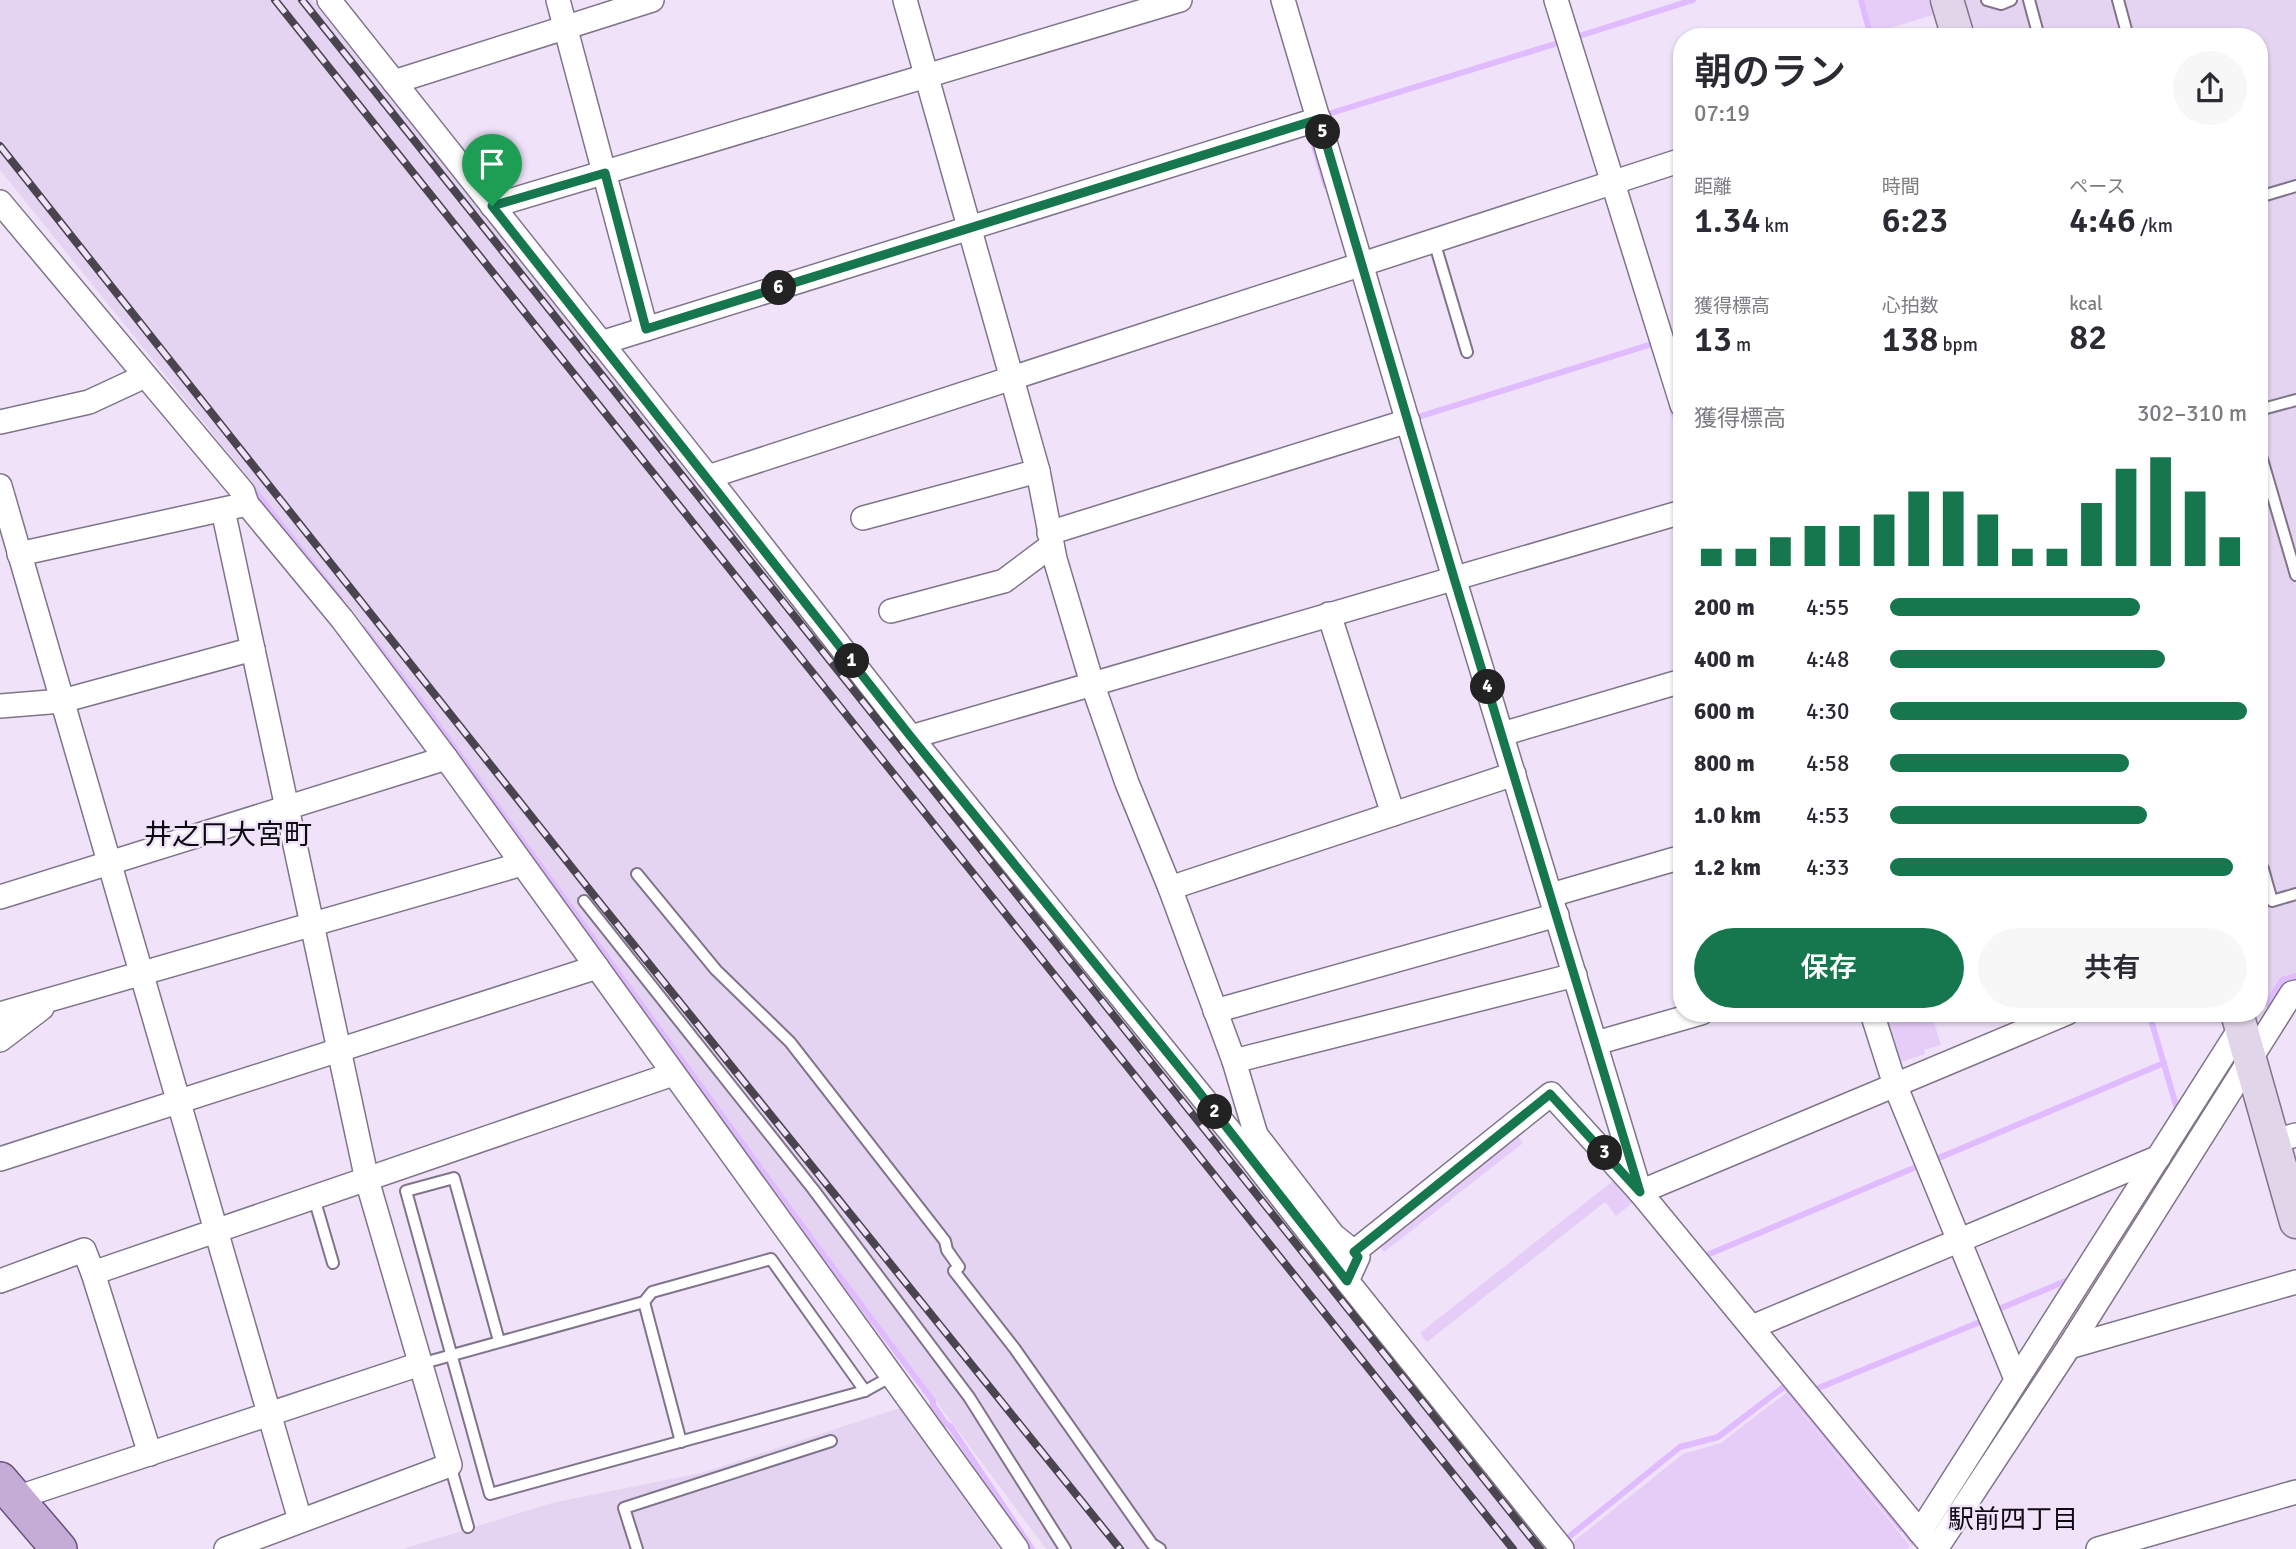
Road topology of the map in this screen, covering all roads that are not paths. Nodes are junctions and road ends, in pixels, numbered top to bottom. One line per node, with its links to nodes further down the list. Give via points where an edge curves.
1 (329, 0): 18 (street)
2 (558, 0): 13 (street)
3 (652, 0): 13 (street)
4 (905, 0): 17 (street)
5 (1180, 0): 17 (street)
6 (1283, 0): 19 (street)
7 (1556, 0): 22 (street)
8 (1947, 0): 14 (street)
9 (1987, 0): 10 (lane, via 2001,4)
10 (2011, 0)
11 (2029, 0): 15 (lane)
12 (2118, 0): 16 (lane)
13 (565, 27): 18 (street); 21 (street)
14 (1955, 28)
15 (2037, 28)
16 (2126, 28)
17 (926, 76): 21 (street); 27 (street)
18 (394, 82): 26 (street)
19 (1319, 119): 27 (street); 29 (street)
20 (1673, 163): 22 (street)
21 (605, 173): 26 (street); 30 (street)
22 (1612, 183): 28 (street); 34 (street)
23 (2296, 186): 24 (lane)
24 (2268, 194)
25 (0, 202): 33 (street)
26 (492, 206): 31 (street)
27 (969, 228): 30 (street); 35 (street)
28 (1434, 241): 29 (street); 32 (lane)
29 (1363, 264): 35 (street); 38 (street)
30 (646, 329): 31 (street)
31 (601, 343): 41 (street)
32 (1467, 352)
33 (145, 376): 39 (street, via 89,402); 44 (street, via 243,492)
34 (1673, 376)
35 (1011, 378): 40 (street); 41 (street)
36 (2296, 400): 37 (lane)
37 (2268, 408)
38 (1408, 421): 48 (street); 51 (street)
39 (0, 422)
40 (1038, 471): 47 (street); 48 (street)
41 (708, 477): 60 (street)
42 (2268, 480): 50 (lane)
43 (0, 486): 49 (street)
44 (247, 504): 45 (street); 61 (street, via 342,619)
45 (223, 510): 49 (street); 54 (street)
46 (1673, 515): 51 (street)
47 (863, 518)
48 (1051, 539): 52 (street, via 1004,581); 55 (street)
49 (19, 554): 57 (street)
50 (2296, 575)
51 (1454, 578): 53 (street); 59 (street)
52 (891, 611)
53 (1329, 614): 55 (street); 64 (street)
54 (253, 649): 57 (street); 63 (street)
55 (1092, 683): 60 (street); 70 (street, via 1126,783)
56 (1673, 684): 59 (street)
57 (62, 701): 58 (street); 66 (street)
58 (0, 706)
59 (1502, 734): 62 (street)
60 (911, 737): 96 (street)
61 (446, 758): 63 (street); 67 (street)
62 (1514, 774): 64 (street); 74 (street)
63 (286, 808): 66 (street); 75 (street)
64 (1393, 814): 70 (street)
65 (1673, 860): 74 (street)
66 (108, 863): 72 (street); 77 (street)
67 (522, 864): 75 (street); 76 (street)
68 (637, 874): 136 (lane, via 716,970 790,1042 945,1241 959,1267 954,1270)
69 (2268, 887): 71 (lane, via 2272,901)
70 (1170, 888): 81 (street)
71 (2296, 894)
72 (0, 897)
73 (584, 901): 135 (lane, via 813,1189 969,1396)
74 (1554, 905): 78 (street); 81 (street)
75 (311, 925): 77 (street); 90 (street)
76 (597, 967): 90 (street); 93 (street)
77 (141, 975): 80 (street); 95 (street)
78 (1575, 975): 89 (street); 91 (street)
79 (2296, 992): 92 (street)
80 (50, 1001): 82 (street); 88 (street)
81 (1215, 1012): 91 (street)
82 (0, 1014)
83 (1673, 1021): 89 (street)
84 (1875, 1022): 94 (street)
85 (2046, 1022): 94 (street)
86 (2238, 1022): 98 (street)
87 (2240, 1022): 92 (street)
88 (0, 1040)
89 (1596, 1043): 101 (street)
90 (338, 1051): 95 (street); 100 (street)
91 (1234, 1061): 96 (street)
92 (2250, 1062): 97 (street); 115 (street)
93 (673, 1074): 100 (street); 118 (street)
94 (1895, 1085): 101 (street); 105 (street)
95 (177, 1102): 99 (street); 104 (street)
96 (1247, 1138): 106 (street, via 1333,1235); 110 (street)
97 (2285, 1138): 103 (street)
98 (2159, 1157): 105 (street); 119 (street)
99 (0, 1159)
100 (367, 1180): 102 (street); 117 (street)
101 (1640, 1192): 106 (street, via 1550,1094); 113 (street)
102 (314, 1198): 104 (street); 107 (lane)
103 (2296, 1222)
104 (215, 1232): 108 (street); 121 (street)
105 (1959, 1241): 113 (street); 119 (street)
106 (1354, 1252): 110 (street, via 1358,1257)
107 (333, 1263)
108 (93, 1273): 109 (street, via 84,1250); 124 (street)
109 (0, 1281)
110 (1347, 1281): 137 (street)
111 (2296, 1282): 115 (street)
112 (643, 1301): 114 (lane); 120 (lane, via 652,1292 771,1259); 123 (lane)
113 (1752, 1327): 130 (street)
114 (499, 1341): 116 (lane); 116 (lane, via 454,1178 406,1191)
115 (2069, 1347): 130 (street)
116 (451, 1354): 117 (lane); 123 (lane, via 490,1494)
117 (420, 1364): 121 (street); 125 (street)
118 (892, 1376): 120 (lane); 134 (street)
119 (2016, 1379): 130 (street)
120 (865, 1391): 123 (lane)
121 (269, 1414): 124 (street); 128 (street)
122 (831, 1441): 133 (lane, via 624,1508)
123 (681, 1442)
124 (150, 1454): 126 (street)
125 (450, 1465): 128 (street); 129 (lane)
126 (8, 1489): 131 (main road)
127 (2296, 1492): 138 (street)
128 (300, 1520): 132 (street)
129 (468, 1527)
130 (1930, 1543)
131 (60, 1549)
132 (226, 1549)
133 (637, 1549)
134 (1017, 1549)
135 (1065, 1549)
136 (1160, 1549)
137 (1562, 1549)
138 (2098, 1549)

